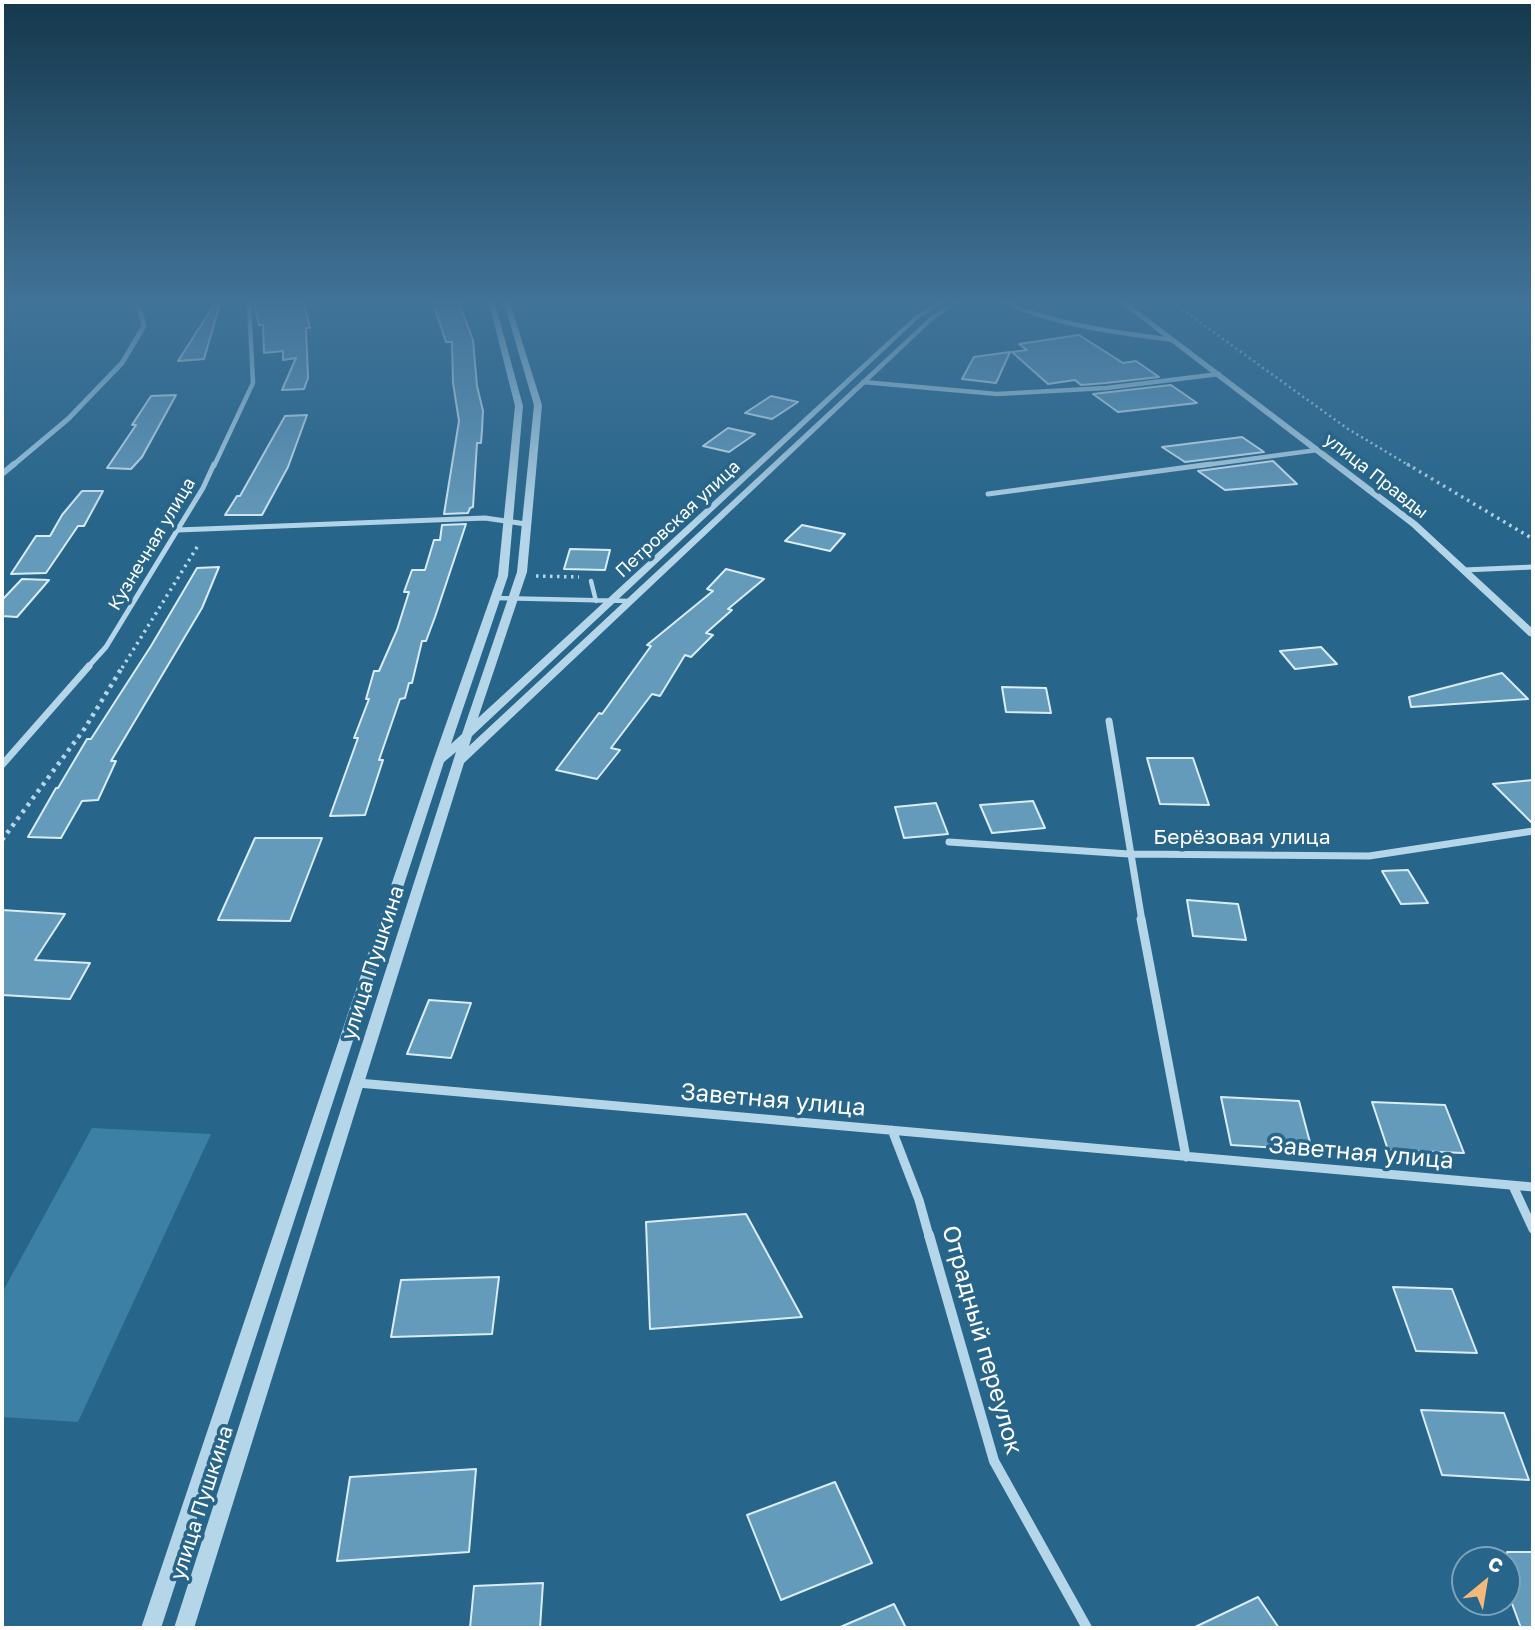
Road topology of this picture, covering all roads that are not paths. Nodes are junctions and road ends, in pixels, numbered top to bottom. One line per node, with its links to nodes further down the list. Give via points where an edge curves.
1 (253, 379): 13 (street, Кузнечная улица, via 204,488)
2 (512, 379): 11 (street, via 519,406)
3 (530, 379): 12 (street, улица Пушкина, via 538,405)
4 (851, 379): 20 (street, Петровская улица)
5 (866, 379): 8 (street)
6 (1178, 379): 8 (street, via 997,394)
7 (1226, 379): 9 (street, улица Правды)
8 (863, 382): 21 (street)
9 (1317, 450): 10 (street); 15 (street, улица Правды, via 1414,524)
10 (988, 494)
11 (509, 522): 12 (street); 13 (street, via 485,518); 17 (street, via 503,576)
12 (526, 524): 18 (street, улица Пушкина, via 522,572)
13 (178, 530): 27 (street, Кузнечная улица, via 106,647)
14 (1533, 567): 15 (street)
15 (1464, 570): 22 (street, улица Правды)
16 (591, 581): 19 (lane)
17 (495, 598): 18 (lane); 25 (street)
18 (513, 599): 19 (lane); 24 (street, улица Пушкина)
19 (596, 601): 20 (lane)
20 (613, 601): 21 (lane); 24 (street, Петровская улица)
21 (630, 601): 26 (street)
22 (1533, 634)
23 (1109, 721): 30 (street)
24 (467, 737): 25 (street, Петровская улица); 26 (street, улица Пушкина)
25 (439, 761): 37 (street)
26 (458, 762): 31 (street, улица Пушкина)
27 (2, 765)
28 (1533, 831): 30 (street, Берёзовая улица, via 1368,856)
29 (948, 842): 30 (street, Берёзовая улица)
30 (1129, 854): 33 (street)
31 (357, 1082): 32 (street, Заветная улица); 38 (street, улица Пушкина)
32 (892, 1130): 33 (street, Заветная улица); 39 (street, Отрадный переулок, via 919,1200 994,1461)
33 (1185, 1157): 34 (street, Заветная улица)
34 (1513, 1186): 35 (street, Заветная улица); 36 (street)
35 (1533, 1187)
36 (1533, 1229)
37 (151, 1628)
38 (184, 1628)
39 (1087, 1628)

